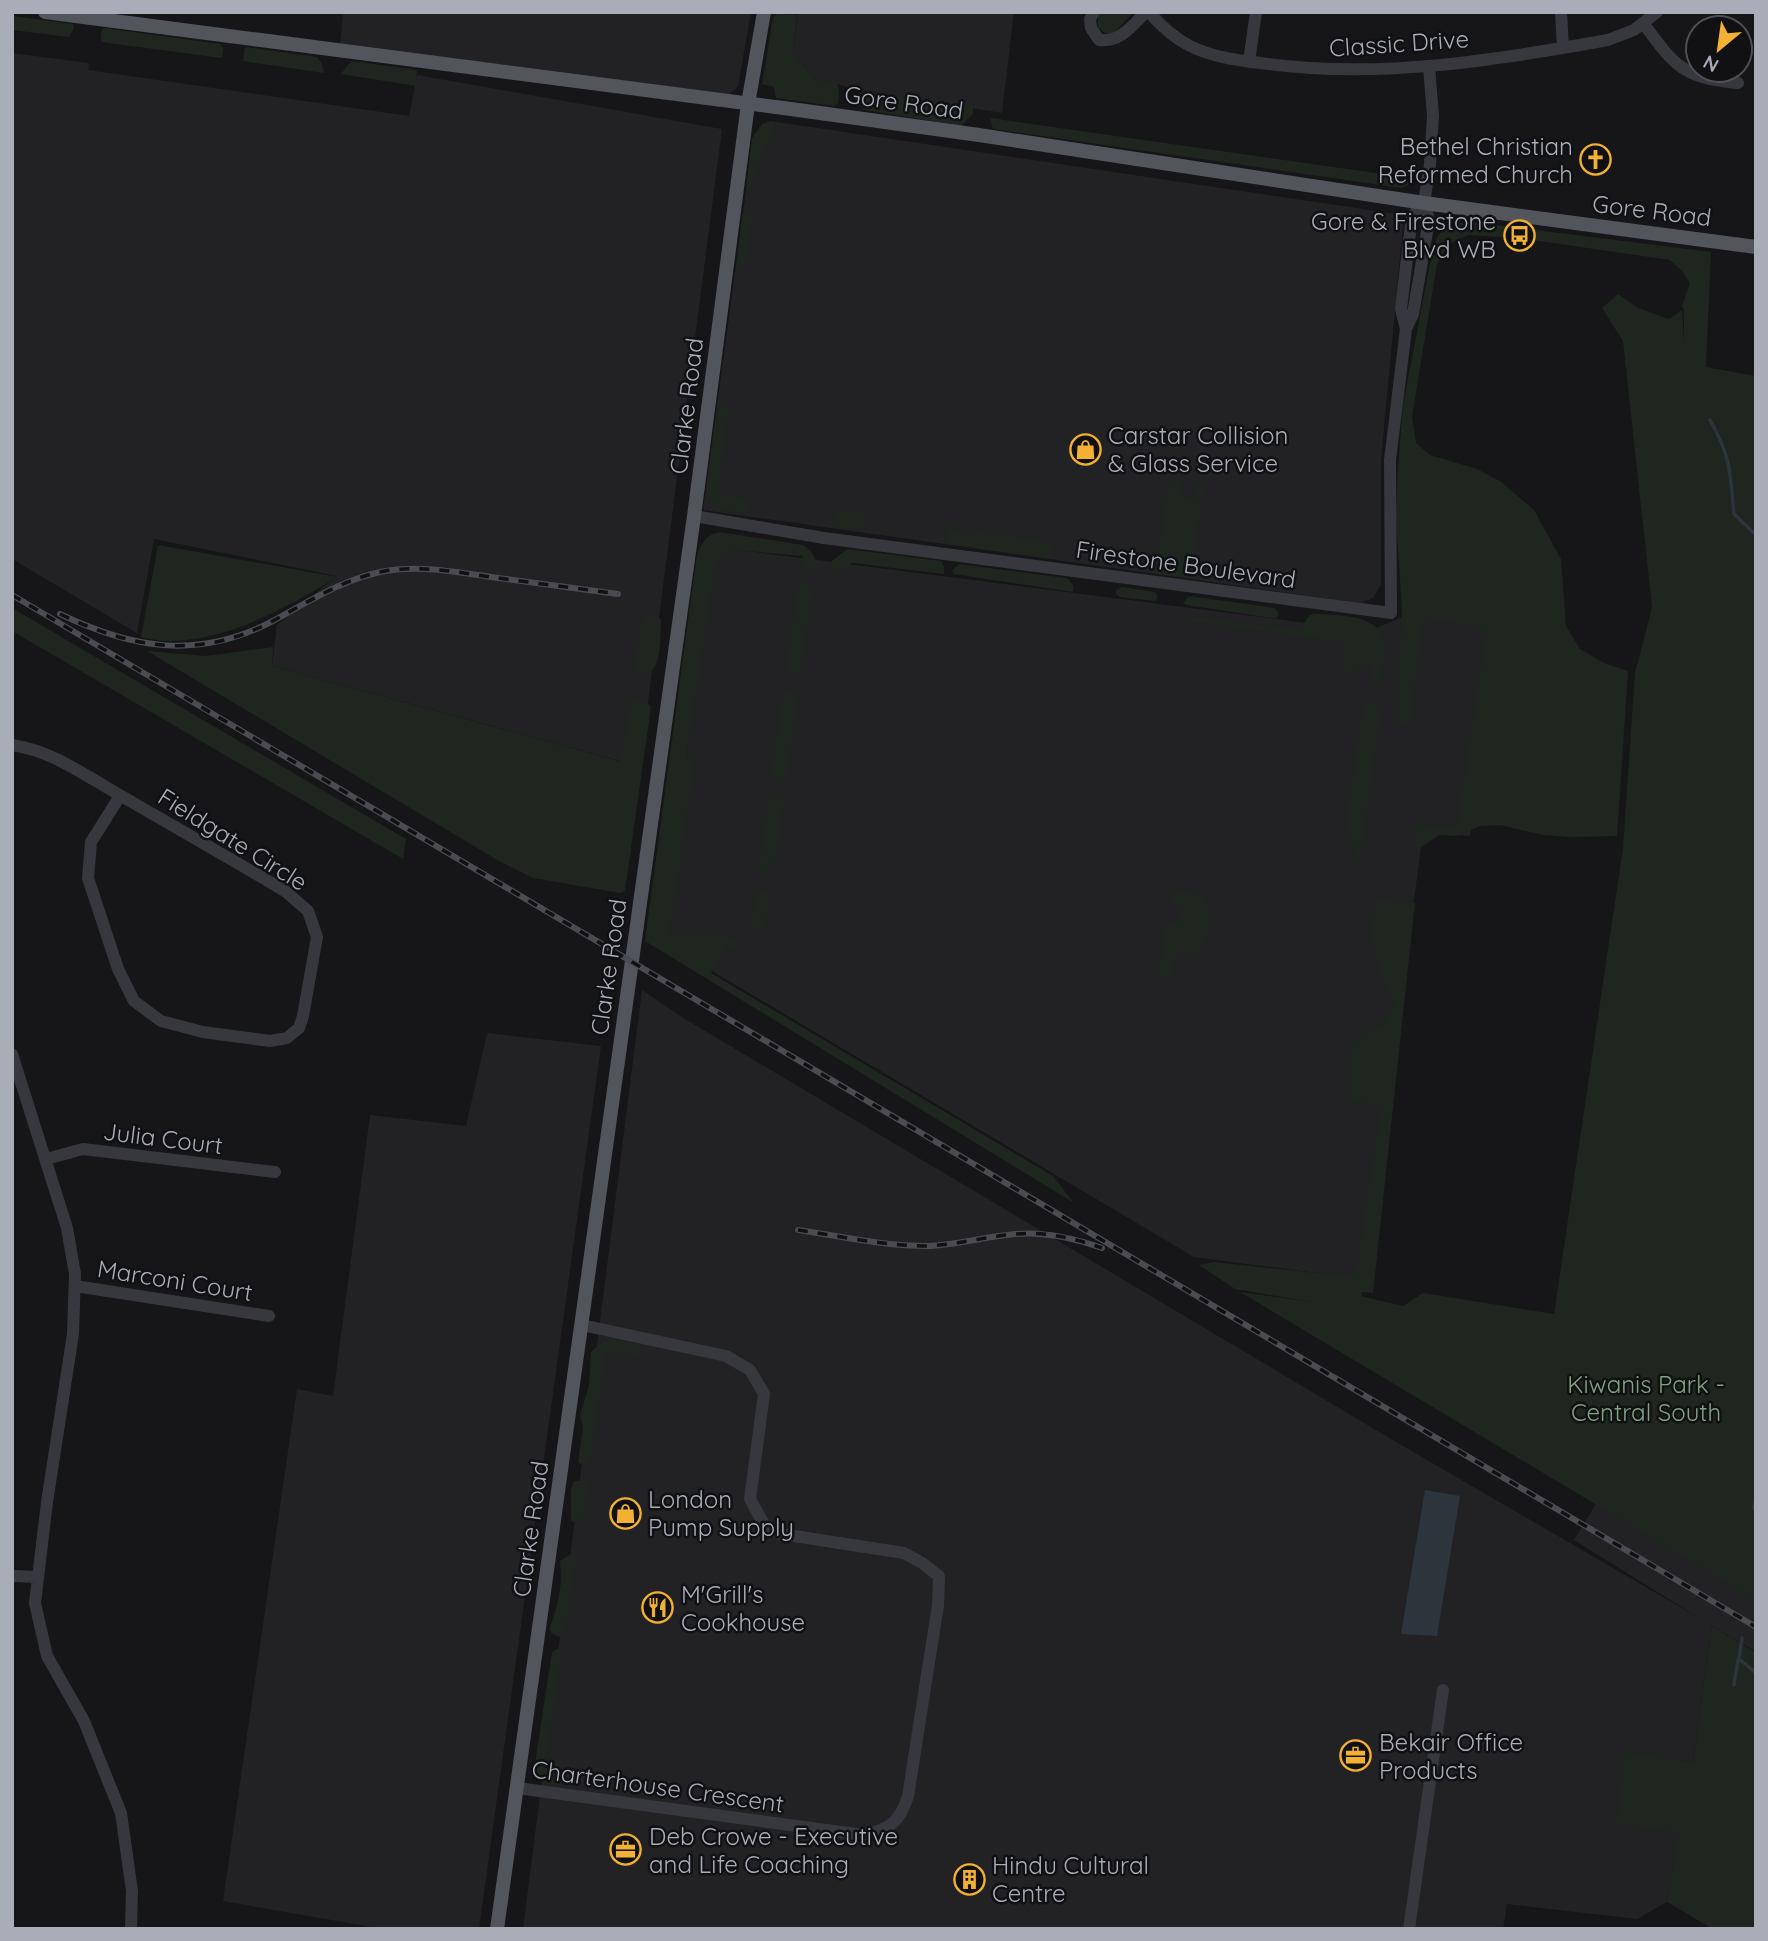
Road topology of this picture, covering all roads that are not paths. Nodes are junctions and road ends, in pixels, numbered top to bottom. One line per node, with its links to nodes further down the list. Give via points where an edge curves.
1 (45, 12): 8 (main road, Gore Road)
2 (764, 12): 14 (main road, Clarke Road)
3 (1094, 12): 4 (street, via 1090,19 1098,40 1112,41)
4 (1148, 12): 11 (street, Classic Drive, via 1189,46)
5 (1256, 12): 11 (street)
6 (1561, 12): 10 (street)
7 (1657, 12): 9 (street, Classic Drive)
8 (110, 17): 14 (main road, Gore Road)
9 (1644, 24): 10 (street, Classic Drive, via 1608,40); 13 (street)
10 (1563, 48): 12 (street, Classic Drive)
11 (1249, 62): 12 (street, Classic Drive, via 1339,71)
12 (1429, 65): 15 (street, Firestone Boulevard, via 1433,116)
13 (1684, 69)
14 (747, 104): 15 (main road, Gore Road); 17 (main road, Clarke Road)
15 (1424, 203): 16 (main road, Gore Road); 17 (street, Firestone Boulevard, via 1412,216 1401,309 1406,329 1390,460 1391,613 824,538)
16 (1756, 247)
17 (694, 516): 25 (main road, Clarke Road)
18 (12, 746): 19 (street, Fieldgate Circle, via 77,768)
19 (120, 796): 19 (street, Fieldgate Circle, via 285,891 308,911 317,937 303,1016 299,1028 287,1038 270,1041 202,1032 161,1021 134,1001 118,969 88,878 92,842)
20 (12, 1054): 21 (street)
21 (46, 1159): 22 (street, Julia Court, via 83,1149); 23 (street, via 67,1228)
22 (275, 1172)
23 (75, 1286): 24 (street, Marconi Court); 27 (street, via 73,1334)
24 (269, 1316)
25 (582, 1325): 29 (main road, Clarke Road); 29 (street, Charterhouse Crescent, via 726,1356 751,1370 764,1394 750,1499 764,1524 781,1534 904,1553 939,1576 939,1605 908,1797 903,1812 881,1831 863,1835)
26 (12, 1576): 27 (street)
27 (38, 1577): 30 (street, via 35,1603 47,1656 84,1721 121,1813 132,1891)
28 (1443, 1690): 32 (street)
29 (517, 1788): 31 (main road, Clarke Road)
30 (131, 1929)
31 (497, 1929)
32 (1409, 1929)

